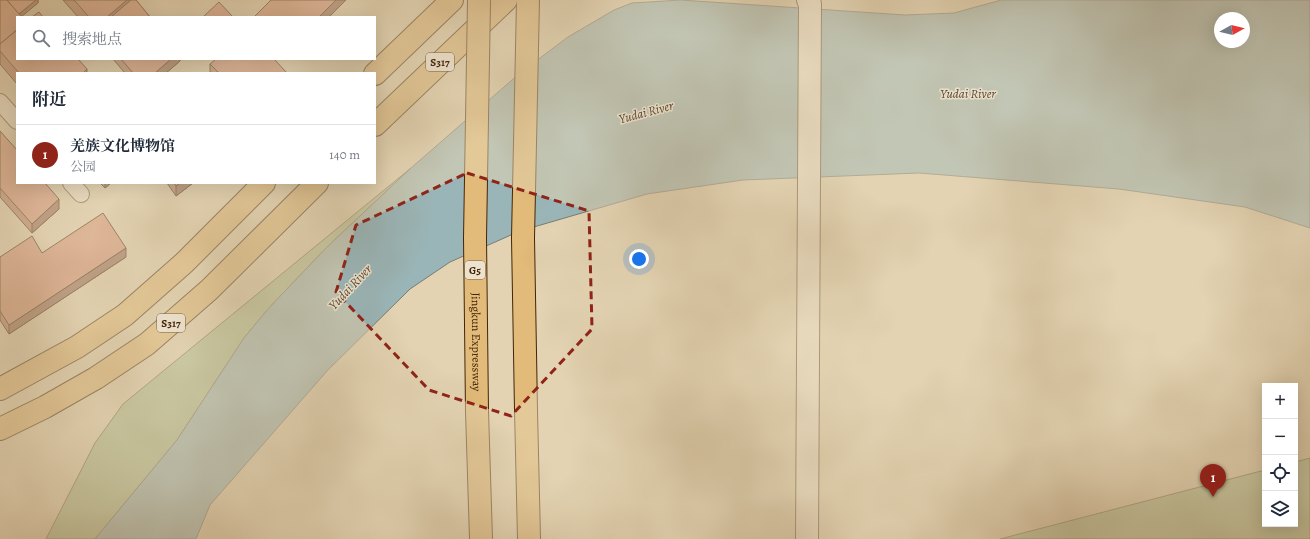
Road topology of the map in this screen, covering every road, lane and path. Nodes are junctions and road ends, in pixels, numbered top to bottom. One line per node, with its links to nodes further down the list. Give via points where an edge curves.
1 (452, 0): 8 (main road)
2 (480, 0): 16 (main road, Jingkun Expressway / G5, bridge, via 475,238)
3 (506, 0): 11 (main road, S317)
4 (528, 0): 7 (main road)
5 (539, 0): 7 (main road)
6 (809, 2): 18 (street)
7 (526, 56): 17 (main road, via 523,238)
8 (376, 73)
9 (0, 102): 10 (lane)
10 (16, 120)
11 (376, 124)
12 (263, 184): 14 (main road, via 184,263 125,315 77,347)
13 (316, 184): 15 (main road, S317, via 209,290 147,344 96,378)
14 (0, 388)
15 (0, 430)
16 (481, 539)
17 (530, 539)
18 (807, 539)

